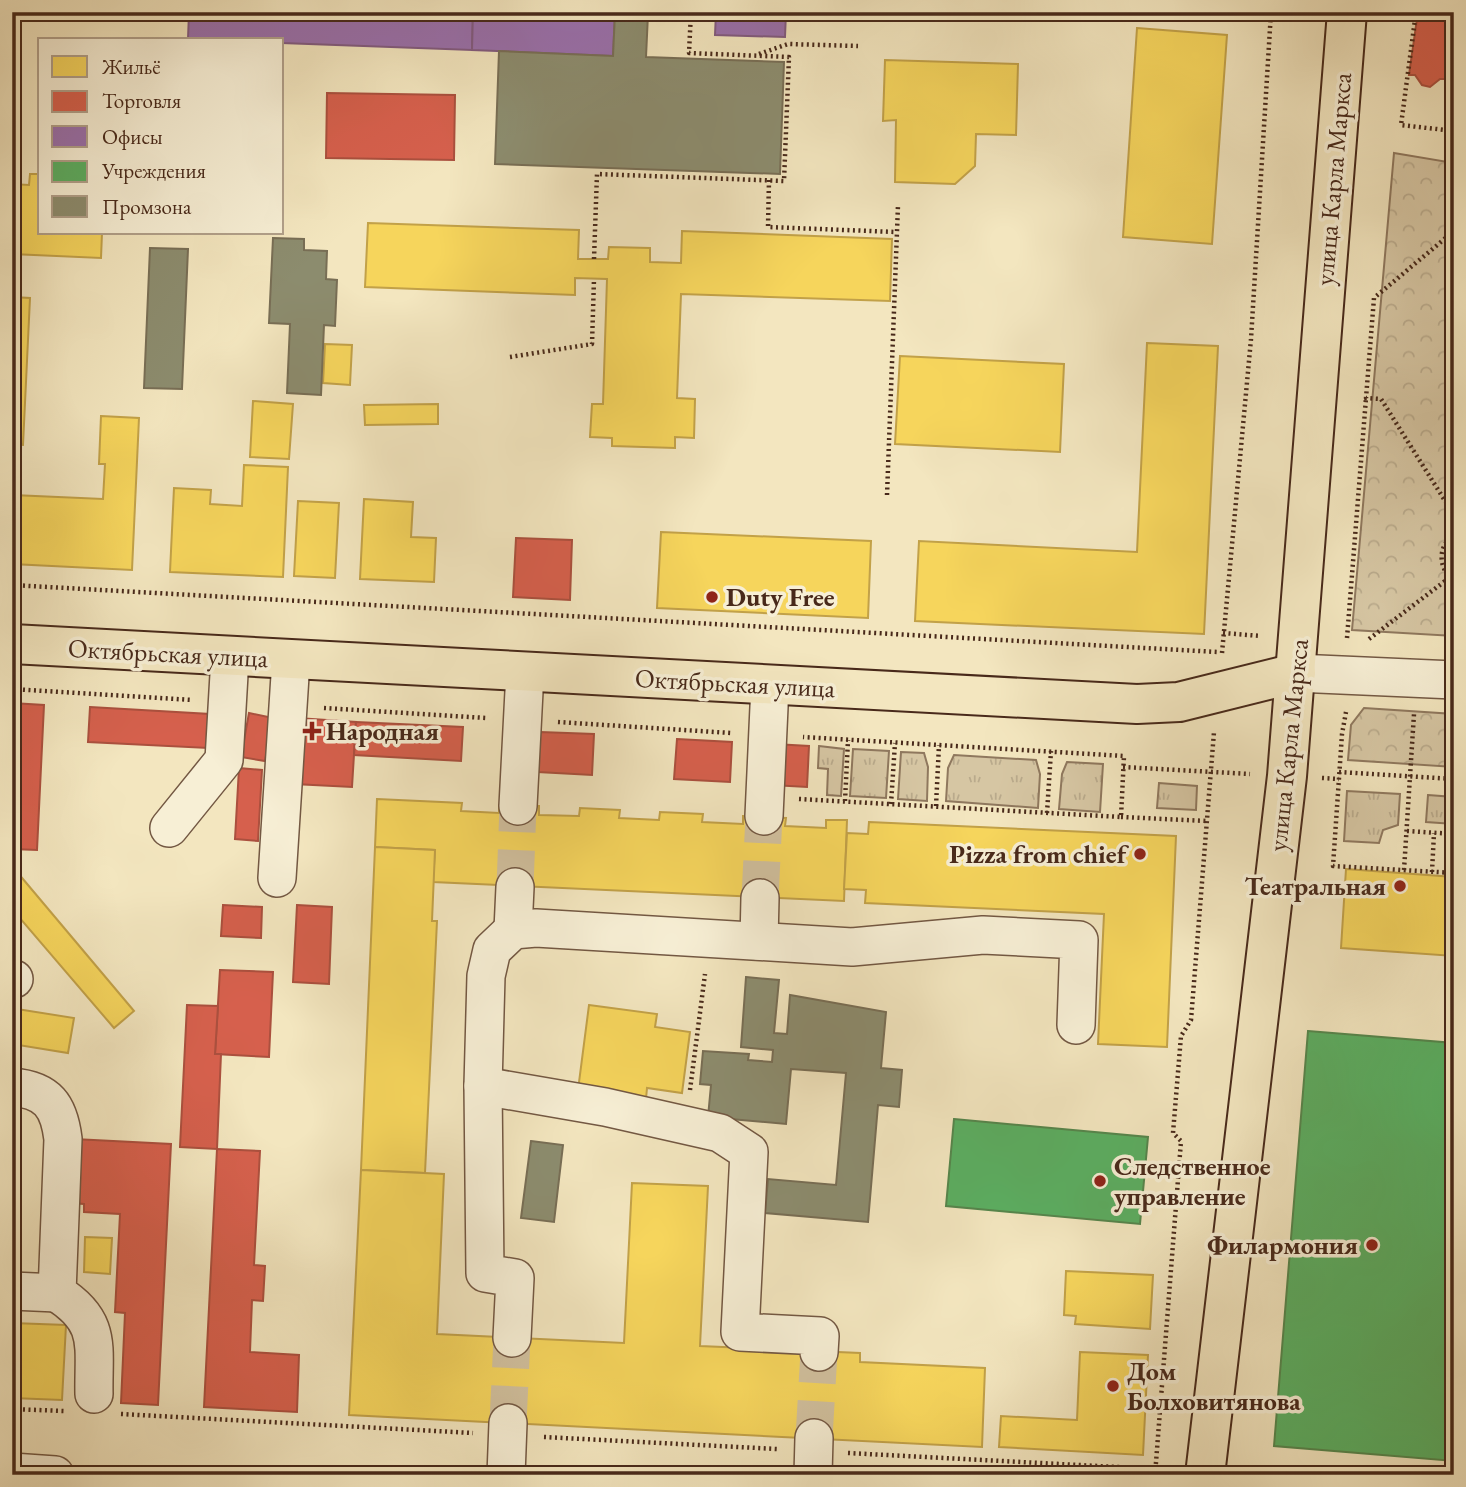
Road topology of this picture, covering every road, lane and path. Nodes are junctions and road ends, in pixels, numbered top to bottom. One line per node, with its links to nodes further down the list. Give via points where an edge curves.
1 (691, 12): 6 (path, via 689,53)
2 (1271, 12): 25 (path, via 1251,339)
3 (1347, 12): 29 (main road, улица Карла Маркса)
4 (1416, 12): 7 (path, via 1401,124)
5 (858, 46): 6 (path, via 789,44)
6 (755, 55): 9 (path, via 789,57 784,181)
7 (1451, 131): 8 (path)
8 (1454, 139)
9 (769, 180): 12 (path, via 768,227); 13 (path, via 597,174)
10 (898, 205): 12 (path)
11 (1454, 230): 16 (path, via 1374,298)
12 (897, 232): 17 (path)
13 (594, 259)
14 (594, 279): 15 (path, via 592,344)
15 (510, 357)
16 (1366, 398): 18 (path, via 1381,399); 22 (path)
17 (887, 495)
18 (1454, 515)
19 (1454, 534): 20 (path, via 1441,554 1443,570)
20 (1451, 580): 23 (path)
21 (12, 585): 25 (path)
22 (1347, 641)
23 (1365, 642)
24 (12, 644): 26 (main road, Октябрьская улица)
25 (1223, 653): 33 (path)
26 (230, 657): 27 (main road, Октябрьская улица); 34 (street)
27 (290, 660): 28 (main road, Октябрьская улица); 35 (street)
28 (524, 672): 31 (main road, Октябрьская улица); 38 (street)
29 (1296, 673): 30 (street, Октябрьская улица); 33 (main road, Октябрьская улица); 87 (main road, улица Карла Маркса)
30 (1454, 680)
31 (770, 685): 33 (main road, Октябрьская улица, via 1137,704 1178,702); 39 (street)
32 (12, 689): 34 (path)
33 (1218, 693): 45 (path)
34 (227, 702): 58 (street, via 224,760)
35 (288, 706): 38 (path); 65 (street)
36 (1347, 710): 46 (path)
37 (1414, 713): 48 (path)
38 (522, 720): 39 (path); 52 (street)
39 (768, 736): 40 (path); 54 (street)
40 (848, 740): 41 (path); 50 (path)
41 (895, 743): 42 (path); 51 (path)
42 (939, 745): 43 (path); 53 (path)
43 (1051, 751): 44 (path, via 1124,756); 55 (path)
44 (1124, 767): 45 (path); 56 (path)
45 (1210, 771): 47 (path); 57 (path)
46 (1339, 772): 48 (path); 62 (path, via 1333,866)
47 (1250, 774)
48 (1410, 777): 49 (path); 59 (path)
49 (1454, 779)
50 (845, 801): 51 (path); 54 (path)
51 (891, 804): 53 (path)
52 (518, 806)
53 (936, 806): 55 (path)
54 (765, 807)
55 (1048, 813): 56 (path)
56 (1121, 817): 57 (path)
57 (1207, 821): 84 (path, via 1191,1020 1181,1036 1173,1133 1181,1141)
58 (169, 828)
59 (1407, 831): 60 (path); 62 (path)
60 (1434, 833): 61 (path); 63 (path)
61 (1454, 834)
62 (1404, 870): 63 (path)
63 (1432, 872): 64 (path)
64 (1454, 873)
65 (276, 878)
66 (515, 887): 68 (street)
67 (761, 898): 70 (street)
68 (513, 930): 69 (street); 72 (street, via 492,950 486,976)
69 (710, 938): 70 (street); 74 (path)
70 (759, 941): 71 (street, via 852,947 983,935 1079,940)
71 (1076, 1025)
72 (482, 1086): 74 (street); 77 (street, via 485,1273 515,1278)
73 (12, 1087): 76 (street, via 47,1098 60,1116)
74 (685, 1125): 78 (street, via 720,1133 749,1152 740,1332 820,1336)
75 (12, 1291): 76 (street)
76 (57, 1293): 79 (street, via 76,1305 93,1330)
77 (512, 1338)
78 (819, 1352)
79 (90, 1406): 80 (path); 81 (path)
80 (12, 1409)
81 (507, 1429): 82 (path); 86 (street)
82 (813, 1455): 84 (path)
83 (12, 1472): 85 (street)
84 (1155, 1472)
85 (55, 1475)
86 (506, 1475)
87 (1205, 1475)

